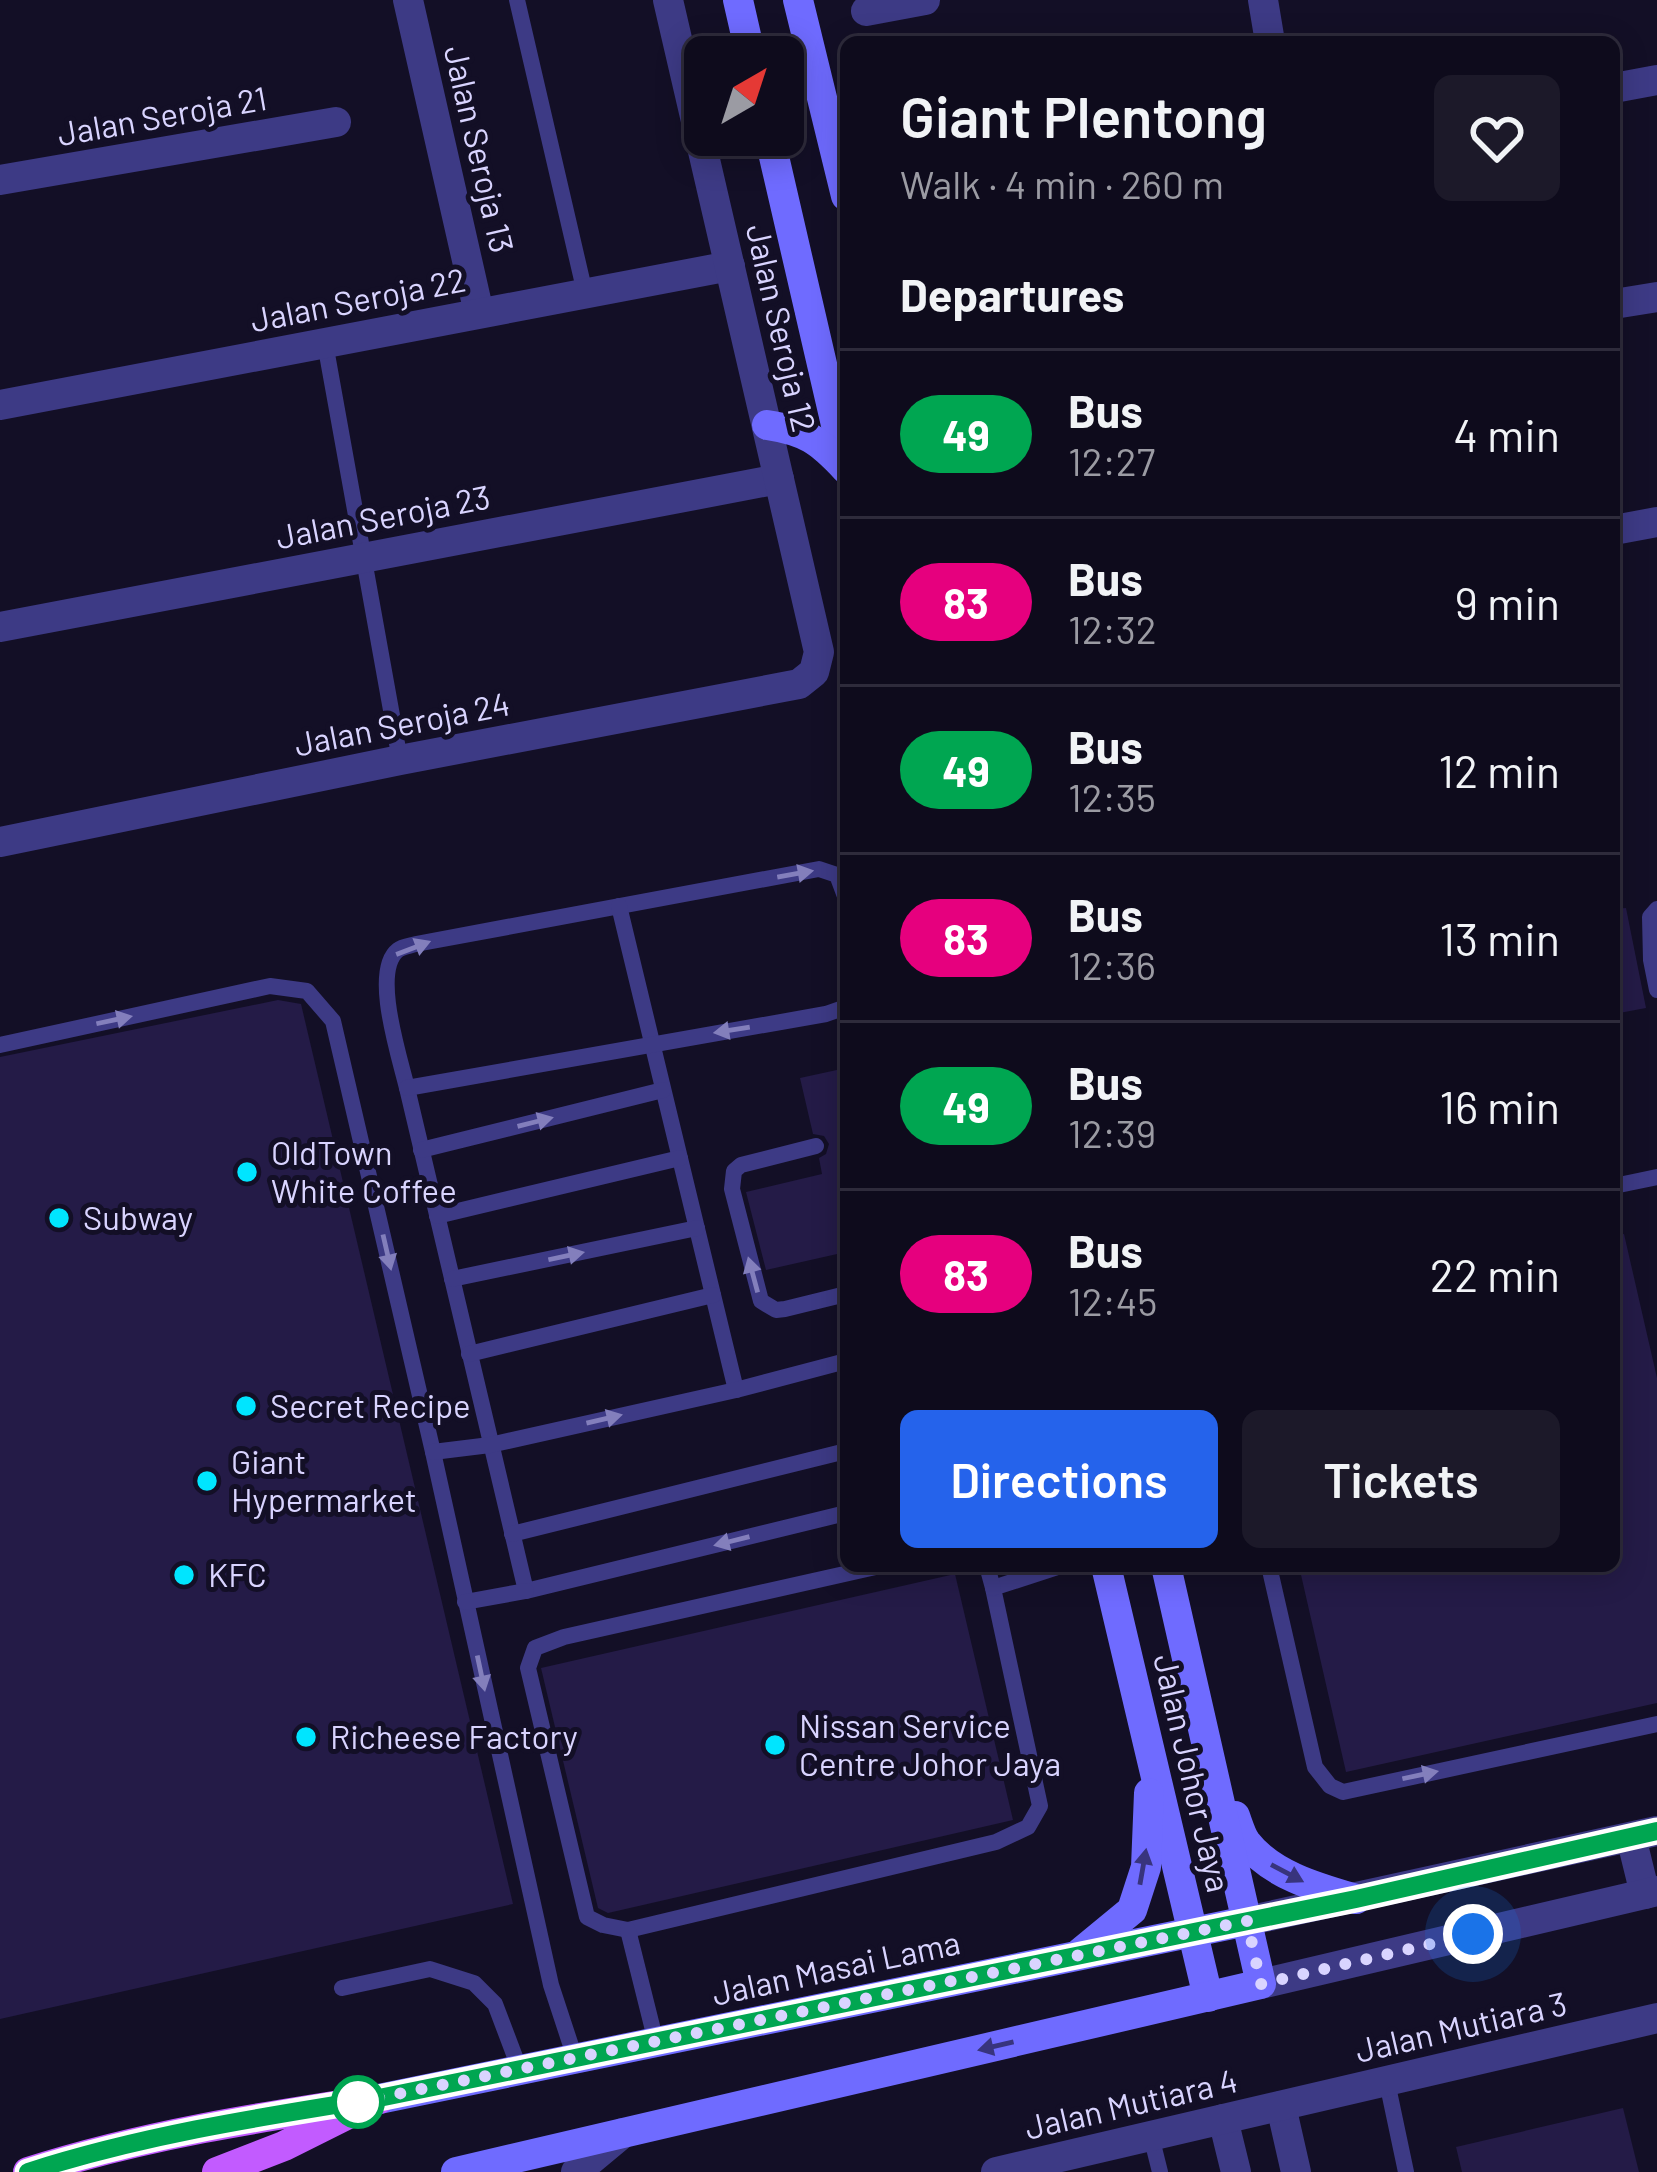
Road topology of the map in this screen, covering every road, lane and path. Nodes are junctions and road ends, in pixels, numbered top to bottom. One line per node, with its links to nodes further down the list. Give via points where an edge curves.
1 (408, 0): 22 (street, Jalan Seroja 13)
2 (517, 0): 19 (lane)
3 (668, 0): 18 (street, Jalan Seroja 12)
4 (738, 0): 9 (main road)
5 (798, 0): 16 (main road)
6 (926, 0): 8 (street)
7 (1264, 0): 11 (street)
8 (865, 5): 10 (street)
9 (747, 36)
10 (872, 36)
11 (1269, 36)
12 (1657, 80): 13 (street)
13 (1620, 87)
14 (336, 122): 17 (street, Jalan Seroja 21)
15 (775, 156): 26 (main road)
16 (840, 172)
17 (0, 180)
18 (730, 266): 19 (street, Jalan Seroja 22); 25 (street, Jalan Seroja 12)
19 (586, 293): 22 (street, Jalan Seroja 22)
20 (1657, 297): 21 (street)
21 (1620, 303)
22 (479, 313): 23 (street, Jalan Seroja 22)
23 (325, 343): 24 (street, Jalan Seroja 22); 31 (lane)
24 (0, 405)
25 (766, 425): 27 (main road, via 820,442); 28 (street, Jalan Seroja 12)
26 (840, 443)
27 (840, 463)
28 (779, 479): 31 (street, Jalan Seroja 23); 33 (street, Jalan Seroja 12, via 819,652)
29 (1657, 522): 30 (street)
30 (1620, 529)
31 (362, 558): 32 (street, Jalan Seroja 23); 34 (lane)
32 (0, 627)
33 (814, 671): 34 (street, Jalan Seroja 24, via 800,684)
34 (400, 760): 35 (street, Jalan Seroja 24)
35 (0, 842)
36 (840, 883): 37 (lane, one-way to 36, via 819,869)
37 (619, 906): 41 (lane); 43 (lane, one-way to 37, via 385,970 397,950)
38 (1657, 909): 39 (lane, via 1650,917)
39 (1657, 990)
40 (840, 1009): 41 (lane, one-way to 41)
41 (652, 1043): 43 (lane); 44 (lane)
42 (0, 1045): 59 (lane, one-way to 59, via 270,986 307,991 333,1021)
43 (406, 1088): 46 (lane)
44 (663, 1090): 46 (lane, one-way to 44); 47 (lane)
45 (817, 1146): 54 (lane, one-way to 45, via 776,1310 760,1301 732,1189 741,1165)
46 (421, 1150): 50 (lane)
47 (680, 1158): 50 (lane); 51 (lane)
48 (1657, 1177): 49 (lane)
49 (1620, 1185)
50 (437, 1216): 52 (lane)
51 (697, 1228): 52 (lane, one-way to 51); 53 (lane)
52 (452, 1280): 55 (lane)
53 (713, 1295): 55 (lane); 57 (lane)
54 (840, 1295)
55 (469, 1354): 58 (lane)
56 (840, 1363): 57 (lane)
57 (736, 1390): 58 (lane, one-way to 57)
58 (490, 1445): 59 (lane); 62 (lane)
59 (433, 1452): 71 (lane)
60 (840, 1452): 62 (lane)
61 (840, 1514): 70 (lane, one-way to 70)
62 (512, 1534): 70 (lane)
63 (853, 1572): 79 (lane, via 535,1648 528,1668 586,1917)
64 (989, 1572): 69 (lane)
65 (1042, 1572): 69 (lane)
66 (1107, 1572): 74 (main road, Jalan Johor Jaya)
67 (1167, 1572): 73 (main road, Jalan Johor Jaya)
68 (1270, 1572): 72 (lane, one-way to 72, via 1316,1767 1343,1792)
69 (993, 1588): 79 (lane, via 1040,1806 1028,1827 996,1842)
70 (526, 1591): 71 (lane)
71 (465, 1602): 87 (lane, one-way to 87, via 551,1985)
72 (1657, 1724)
73 (1206, 1743): 77 (main road, one-way to 77, via 1244,1840 1268,1863); 78 (main road, Jalan Johor Jaya)
74 (1150, 1751): 80 (main road, Jalan Johor Jaya); 81 (main road, one-way to 74, via 1132,1910 1146,1867)
75 (1644, 1834): 76 (street); 77 (street, Jalan Masai Lama)
76 (1651, 1892): 82 (street)
77 (1356, 1899): 78 (street, Jalan Masai Lama)
78 (1247, 1921): 80 (main road, Jalan Masai Lama); 82 (main road, Jalan Johor Jaya)
79 (628, 1930): 86 (lane)
80 (1193, 1932): 81 (main road, Jalan Masai Lama); 84 (main road, Jalan Johor Jaya)
81 (1076, 1956): 86 (main road, Jalan Masai Lama)
82 (1261, 1984): 84 (main road)
83 (342, 1988): 88 (lane, via 430,1969 474,1983 495,2004)
84 (1208, 1996): 93 (main road, one-way to 93)
85 (1657, 2018): 89 (street, Jalan Mutiara 3)
86 (656, 2042): 87 (main road, Jalan Masai Lama)
87 (575, 2058): 88 (main road, Jalan Masai Lama)
88 (520, 2070): 90 (main road, Jalan Masai Lama)
89 (1387, 2082): 91 (street, Jalan Mutiara 3); 103 (lane)
90 (379, 2098): 95 (main road, Jalan Masai Lama, via 95,2150); 96 (main road)
91 (1282, 2106): 92 (street, Jalan Mutiara 4); 102 (street)
92 (1223, 2119): 94 (street, Jalan Mutiara 4); 101 (street)
93 (623, 2133): 97 (main road); 98 (street)
94 (1150, 2136): 99 (street, Jalan Mutiara 4); 100 (lane)
95 (28, 2172)
96 (218, 2172)
97 (456, 2172)
98 (576, 2172)
99 (996, 2172)
100 (1160, 2172)
101 (1236, 2172)
102 (1296, 2172)
103 (1406, 2172)

